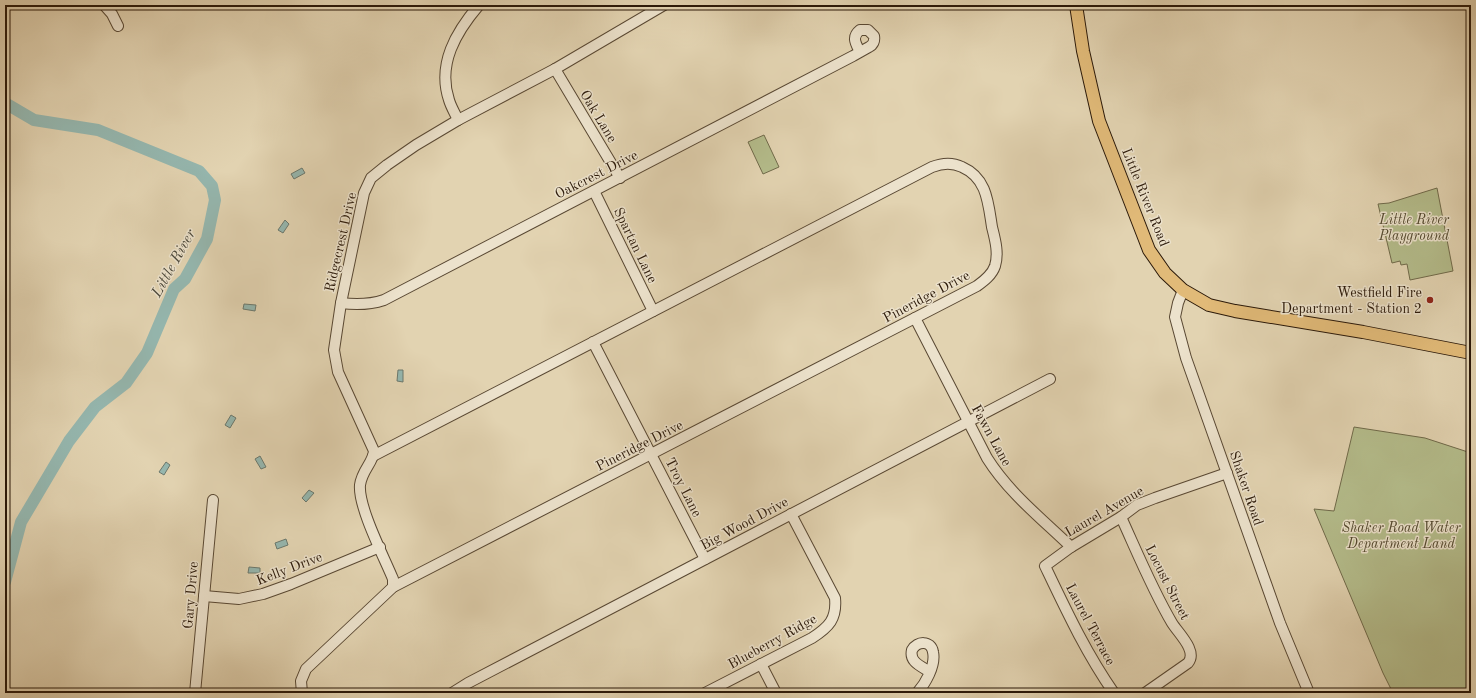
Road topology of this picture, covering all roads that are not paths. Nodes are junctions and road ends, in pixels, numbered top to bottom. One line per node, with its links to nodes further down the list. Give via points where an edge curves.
1 (104, 5): 5 (street)
2 (479, 5): 8 (street, via 454,39 446,72 449,101)
3 (664, 5): 7 (street, Ridgecrest Drive)
4 (1076, 5): 11 (main road, Little River Road, via 1099,121 1149,250 1165,273)
5 (118, 26)
6 (860, 52): 9 (street, Oakcrest Drive)
7 (555, 69): 8 (street, Ridgecrest Drive); 9 (street, Oak Lane)
8 (458, 120): 12 (street, Ridgecrest Drive, via 398,157 371,178 364,193)
9 (620, 178): 10 (street, Oakcrest Drive)
10 (594, 191): 12 (street, Oakcrest Drive, via 384,300 360,305); 13 (street, Spartan Lane)
11 (1183, 290): 16 (main road, Little River Road, via 1209,305 1235,311); 21 (street, Shaker Road, via 1175,310 1175,322)
12 (341, 303): 20 (street, Ridgecrest Drive, via 334,350 338,372 369,438 374,451)
13 (653, 311): 14 (street, Pineridge Drive, via 932,167 956,164 974,174 984,189 997,249 995,265 990,275 977,286); 15 (street, Pineridge Drive)
14 (915, 318): 18 (street, Fawn Lane); 19 (street, Pineridge Drive)
15 (593, 342): 19 (street, Troy Lane); 20 (street, Pineridge Drive)
16 (1471, 353)
17 (1050, 379): 18 (street, Big Wood Drive)
18 (968, 422): 23 (street, Big Wood Drive); 26 (street, Fawn Lane, via 998,475 1026,506)
19 (651, 454): 27 (street, Troy Lane); 29 (street, Pineridge Drive)
20 (373, 456): 25 (street, via 363,472 360,487 362,505)
21 (1227, 473): 24 (street, Laurel Avenue, via 1137,505); 41 (street, Shaker Road, via 1280,623)
22 (213, 500): 30 (street, Gary Drive)
23 (791, 514): 27 (street, Big Wood Drive); 31 (street, Blueberry Ridge, via 832,590 835,612 828,627 820,633)
24 (1121, 517): 26 (street, Laurel Avenue); 40 (street, Locust Street, via 1157,595 1192,655 1184,666)
25 (380, 547): 29 (street, via 393,579); 30 (street, Kelly Drive, via 258,596 240,599)
26 (1070, 547): 28 (street, Laurel Avenue)
27 (705, 559): 35 (street, Big Wood Drive)
28 (1045, 566): 39 (street, Laurel Terrace, via 1083,645)
29 (393, 587): 34 (street, Pineridge Drive, via 306,669 301,681)
30 (204, 596): 33 (street, Gary Drive)
31 (761, 664): 36 (street, Blueberry Ridge); 37 (street)
32 (930, 672): 38 (street)
33 (195, 693)
34 (302, 693)
35 (452, 693)
36 (705, 693)
37 (776, 693)
38 (917, 693)
39 (1114, 693)
40 (1145, 693)
41 (1309, 693)

